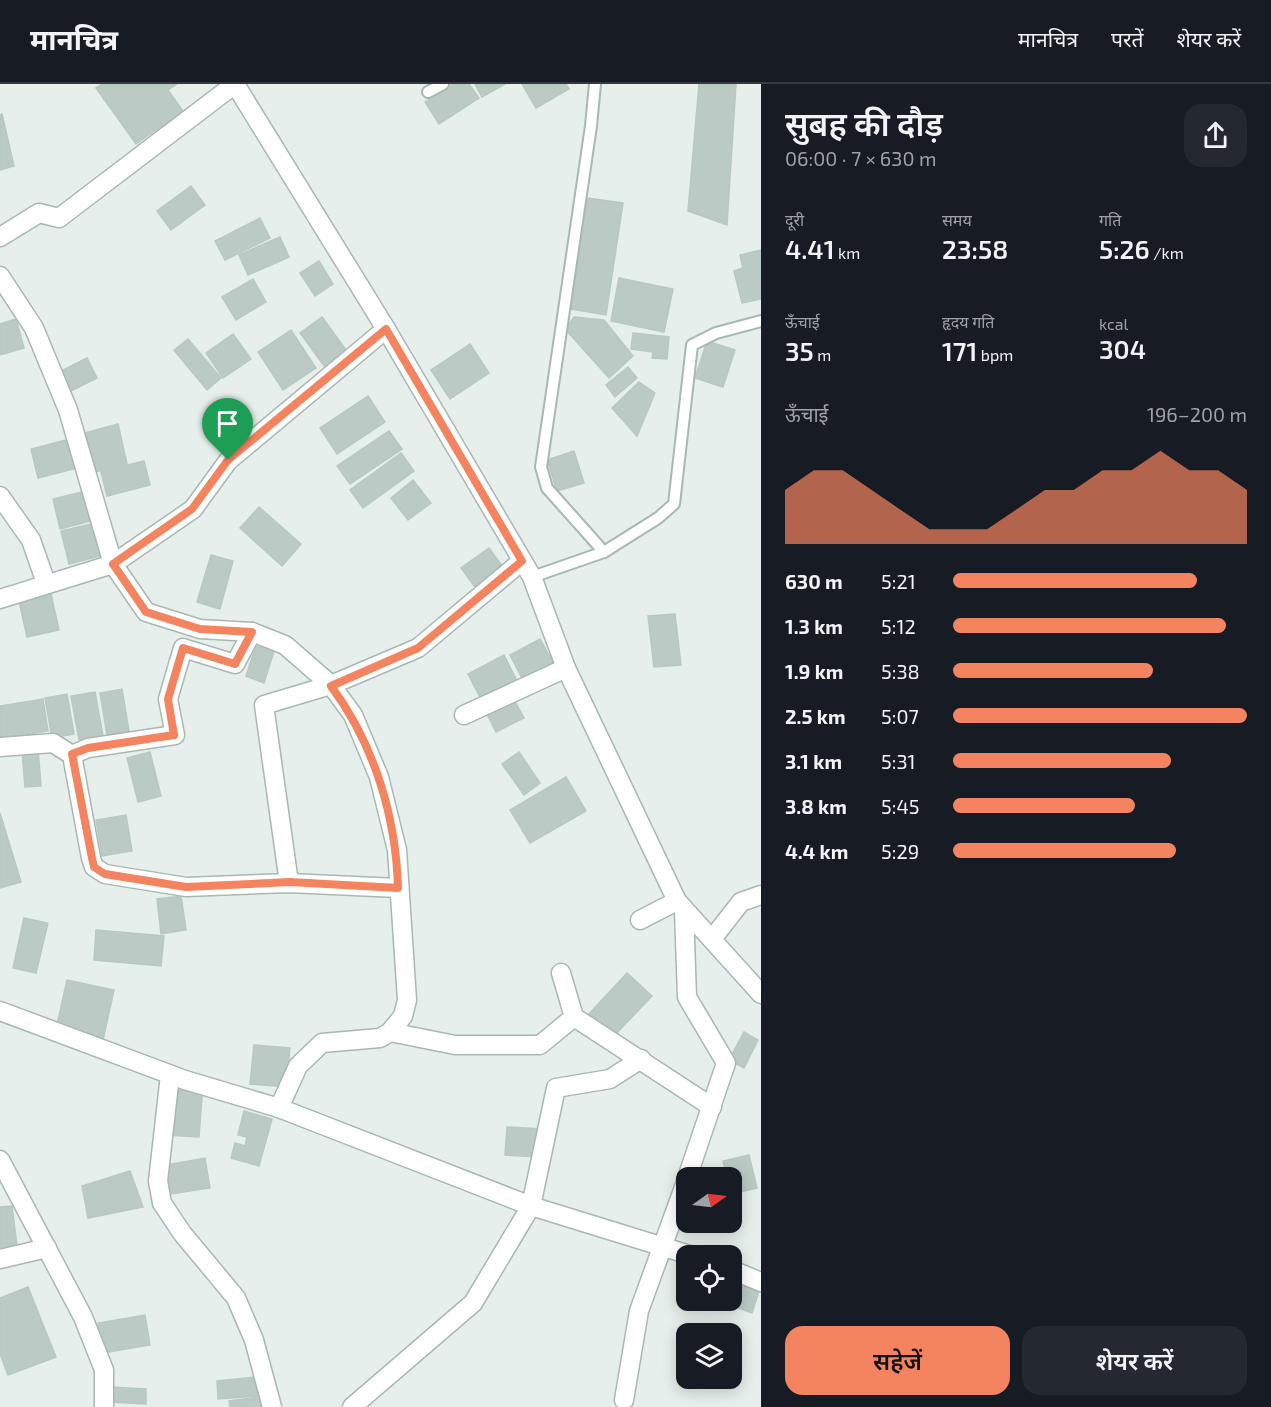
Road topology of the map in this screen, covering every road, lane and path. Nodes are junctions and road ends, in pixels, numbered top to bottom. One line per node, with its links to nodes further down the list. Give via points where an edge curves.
1 (235, 84): 5 (street, via 59,218 39,213); 8 (street)
2 (442, 84): 4 (lane)
3 (595, 84): 10 (lane, via 541,467 547,488)
4 (428, 92)
5 (0, 237)
6 (0, 276): 12 (street, via 34,328 68,410)
7 (761, 321): 10 (lane, via 716,333 692,345 674,504)
8 (386, 329): 11 (street); 12 (street, via 228,460 192,509)
9 (0, 496): 14 (street, via 31,540)
10 (604, 552): 13 (lane)
11 (522, 561): 13 (street); 18 (street, via 418,648)
12 (113, 564): 14 (street); 16 (street, via 146,612 200,629)
13 (532, 577): 17 (street)
14 (46, 583): 15 (street)
15 (0, 599)
16 (252, 632): 18 (street, via 285,645); 21 (street, via 235,664 183,648 168,699 174,735)
17 (566, 668): 19 (street); 25 (street)
18 (331, 686): 22 (street, via 264,705); 23 (street, via 353,715 379,777 397,850)
19 (464, 715)
20 (0, 747): 21 (street, via 53,743)
21 (72, 754): 22 (street, via 94,867 105,874 186,887)
22 (290, 882): 23 (street)
23 (398, 888): 32 (street, via 407,1000 403,1016)
24 (761, 895): 27 (street, via 741,902)
25 (680, 906): 26 (street); 27 (street); 35 (street, via 687,997 726,1063)
26 (640, 920)
27 (712, 939): 29 (street)
28 (561, 973): 31 (street)
29 (761, 994)
30 (0, 1011): 34 (street)
31 (574, 1017): 32 (street, via 540,1045 455,1046); 33 (street)
32 (390, 1032): 36 (street, via 380,1038 322,1043 298,1066)
33 (641, 1059): 35 (street); 39 (street, via 610,1079 556,1088)
34 (170, 1075): 36 (street); 49 (street, via 158,1181 162,1203 236,1298 254,1340)
35 (712, 1107): 38 (street)
36 (279, 1108): 39 (street)
37 (0, 1160): 42 (street)
38 (691, 1167)
39 (531, 1206): 41 (street); 50 (street, via 472,1303)
40 (676, 1210): 41 (street)
41 (664, 1245): 43 (street); 47 (street, via 639,1311)
42 (47, 1248): 44 (street); 48 (street, via 83,1317 104,1370)
43 (676, 1250)
44 (0, 1259)
45 (742, 1274): 46 (street)
46 (761, 1281)
47 (624, 1400)
48 (104, 1407)
49 (272, 1407)
50 (352, 1407)

